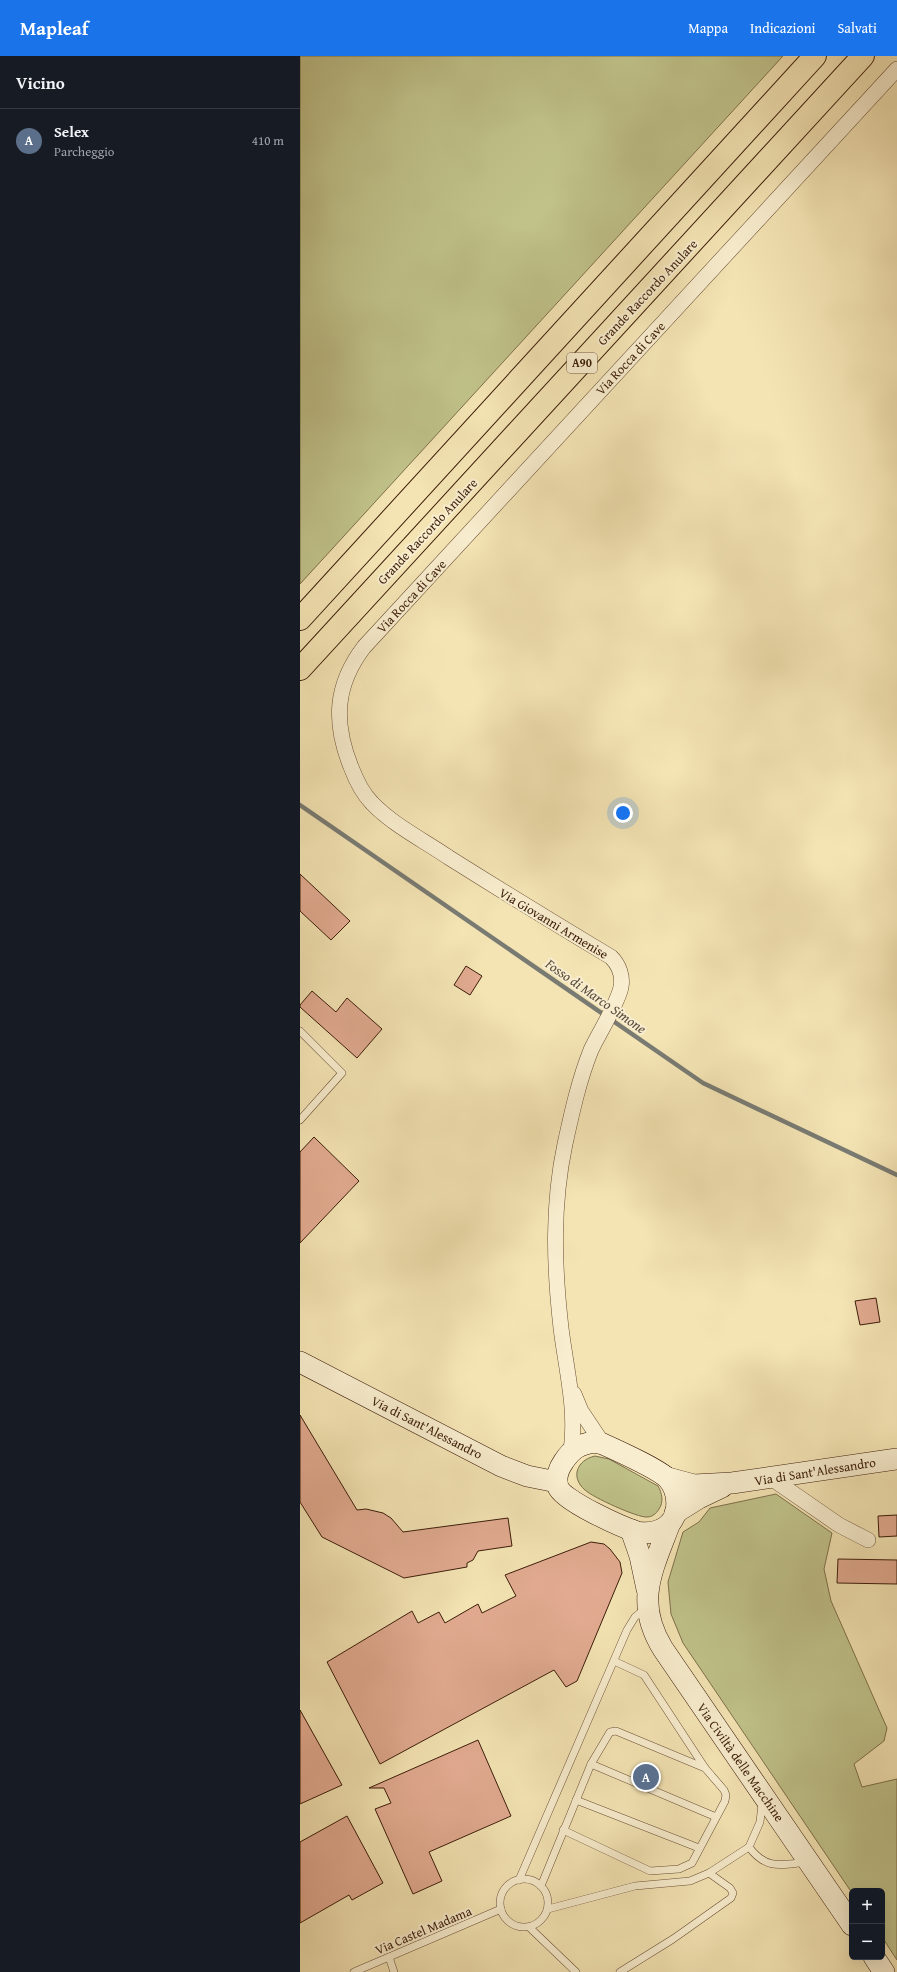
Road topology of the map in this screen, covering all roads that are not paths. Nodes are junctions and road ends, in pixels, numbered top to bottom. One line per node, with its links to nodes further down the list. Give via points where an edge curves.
1 (816, 56): 4 (highway, A90)
2 (863, 56): 6 (highway, Grande Raccordo Anulare / A90)
3 (897, 69): 5 (street, Via Rocca di Cave)
4 (300, 619)
5 (364, 647): 10 (street, Via Giovanni Armenise, via 347,674 342,688 339,712 345,752 362,792 380,811 404,828 523,905 611,957 617,964 621,977 620,991 587,1061 577,1093 565,1145 558,1193 556,1269 561,1328)
6 (300, 669)
7 (300, 1031): 8 (lane, via 342,1073)
8 (300, 1120)
9 (300, 1362): 16 (street, Via di Sant'Alessandro, via 501,1466 527,1476)
10 (570, 1384): 11 (street, Via Giovanni Armenise, via 581,1411); 12 (street, Via Giovanni Armenise, via 573,1422)
11 (604, 1444): 12 (street, Via di Sant'Alessandro, via 588,1443); 14 (street, Via di Sant'Alessandro)
12 (571, 1451): 16 (street, via 560,1467)
13 (897, 1458): 15 (street, Via di Sant'Alessandro)
14 (668, 1478): 17 (street, Via di Sant'Alessandro, via 694,1485); 18 (street, via 676,1496)
15 (771, 1478): 17 (street, Via di Sant'Alessandro); 20 (street, via 839,1525)
16 (557, 1482): 19 (street, Via di Sant'Alessandro, via 562,1492 575,1503)
17 (732, 1483): 18 (street, Via di Sant'Alessandro, via 708,1493)
18 (673, 1518): 19 (street, Via di Sant'Alessandro, via 662,1529 652,1532); 21 (street, Via Civiltà delle Macchine, via 657,1558)
19 (631, 1530): 21 (street, Via Civiltà delle Macchine, via 640,1556)
20 (868, 1540)
21 (647, 1600): 22 (lane, via 632,1621); 25 (street, Via Civiltà delle Macchine, via 651,1626 663,1649)
22 (614, 1660): 24 (lane, via 644,1675); 34 (lane)
23 (592, 1764): 24 (lane, via 610,1732 616,1731); 26 (lane); 27 (lane)
24 (705, 1768): 27 (lane, via 726,1794)
25 (763, 1793): 29 (lane, via 760,1822); 31 (street, Via Civiltà delle Macchine)
26 (576, 1800): 28 (lane); 30 (lane)
27 (716, 1817): 30 (lane)
28 (563, 1830): 32 (lane); 36 (lane)
29 (749, 1847): 31 (lane, via 768,1863 780,1865); 33 (lane)
30 (699, 1848): 32 (lane, via 692,1863 687,1866)
31 (809, 1862): 39 (street, Via Civiltà delle Macchine)
32 (650, 1871): 35 (lane)
33 (709, 1873): 35 (lane, via 690,1881); 46 (lane, via 730,1888 733,1893 731,1898)
34 (519, 1880): 36 (lane, via 531,1881); 37 (lane, via 506,1888 500,1902)
35 (655, 1885): 38 (lane, via 635,1886)
36 (541, 1886): 38 (lane, via 546,1893)
37 (501, 1909): 40 (lane, via 504,1916 515,1925); 41 (lane, Via Castel Madama)
38 (548, 1909): 40 (lane, via 541,1921)
39 (851, 1924)
40 (529, 1927): 45 (lane)
41 (389, 1957): 43 (lane, Via Castel Madama); 44 (lane)
42 (876, 1960): 47 (street)
43 (354, 1972)
44 (394, 1972)
45 (576, 1972)
46 (620, 1972)
47 (884, 1972)

